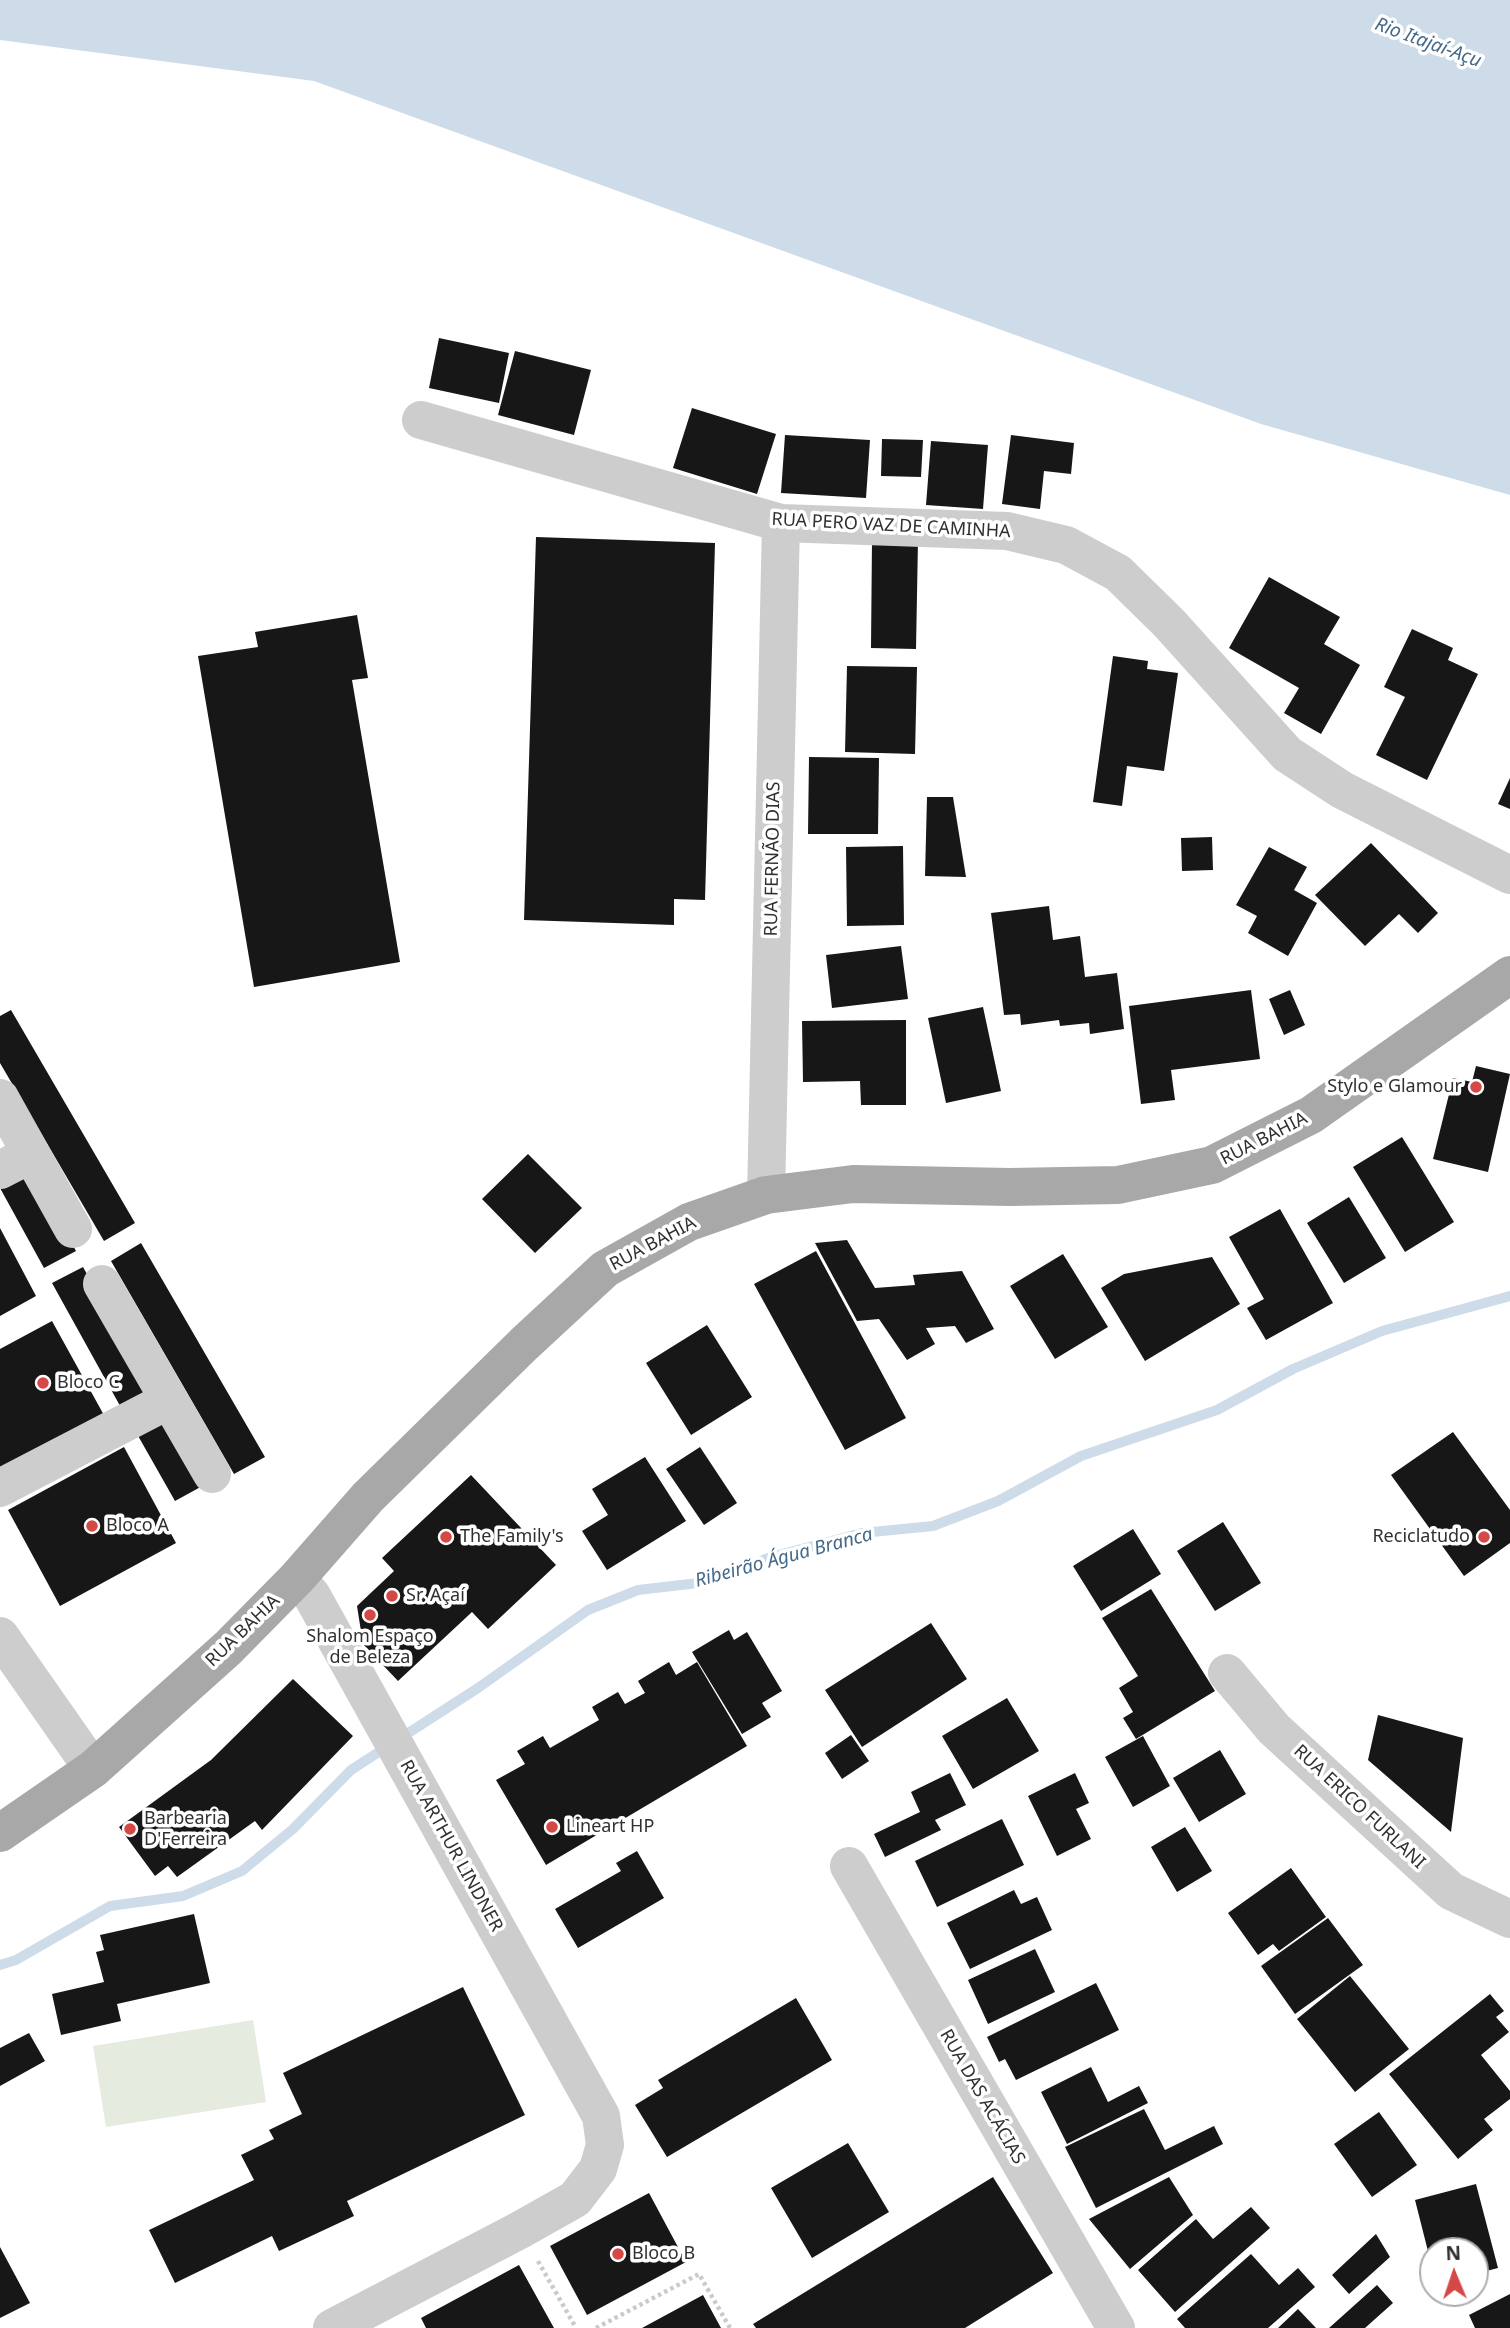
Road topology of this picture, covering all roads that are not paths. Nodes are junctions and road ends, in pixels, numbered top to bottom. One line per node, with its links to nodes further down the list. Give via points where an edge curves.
1 (421, 420): 2 (street, RUA PERO VAZ DE CAMINHA)
2 (781, 523): 3 (street, RUA PERO VAZ DE CAMINHA, via 1007,531 1066,545 1118,573 1287,754 1342,790); 7 (street, RUA FERNÃO DIAS)
3 (1510, 875)
4 (1510, 975): 7 (main road, RUA BAHIA, via 1311,1115 1212,1165 1118,1185 853,1184)
5 (0, 1098): 6 (street)
6 (16, 1162): 8 (street)
7 (766, 1195): 13 (main road, RUA BAHIA, via 689,1222 605,1269 368,1497)
8 (74, 1229)
9 (102, 1284): 10 (street)
10 (169, 1400): 11 (street); 12 (street)
11 (212, 1474)
12 (0, 1488)
13 (297, 1578): 16 (main road, RUA BAHIA, via 228,1648); 20 (street, RUA ARTHUR LINDNER, via 312,1596 601,2116 605,2145 598,2169 575,2199)
14 (0, 1636): 16 (street)
15 (1227, 1672): 19 (street, RUA ERICO FURLANI, via 1274,1729 1451,1891)
16 (93, 1769): 17 (main road, RUA BAHIA)
17 (0, 1833)
18 (849, 1866): 21 (street, RUA DAS ACÁCIAS)
19 (1510, 1919)
20 (332, 2328)
21 (1116, 2328)

